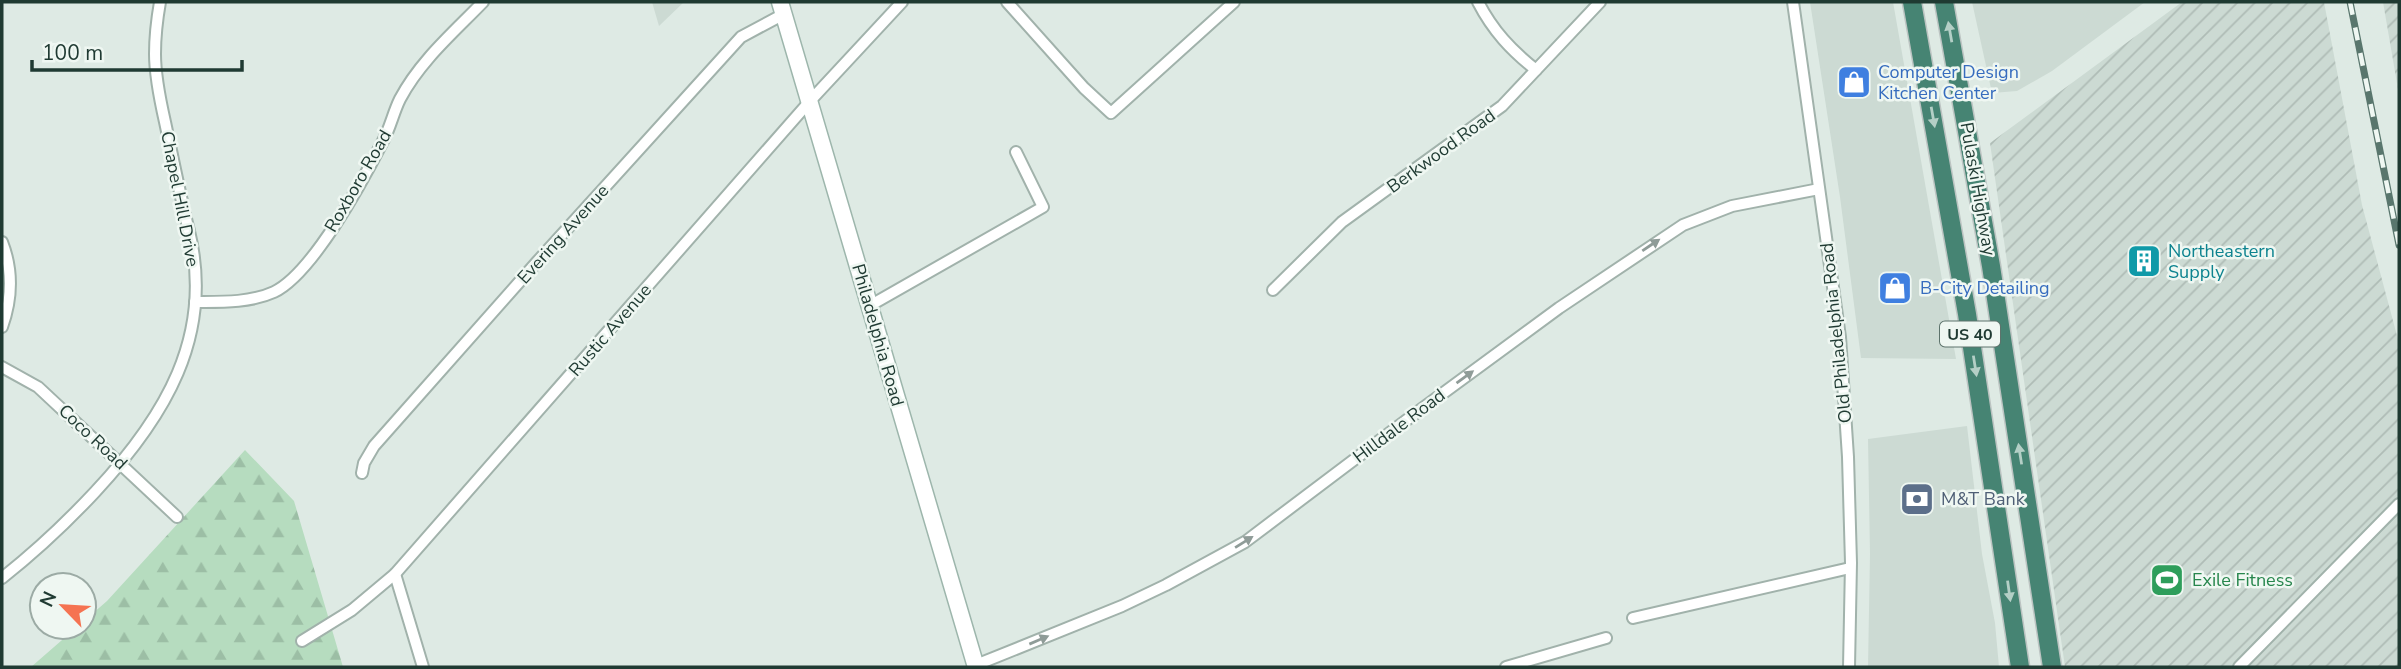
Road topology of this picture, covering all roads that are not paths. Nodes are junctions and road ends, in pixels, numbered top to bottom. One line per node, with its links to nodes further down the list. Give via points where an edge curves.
1 (160, 2): 18 (street, Chapel Hill Drive, via 155,57 158,86 190,233)
2 (483, 2): 18 (street, Roxboro Road, via 419,69 365,174 298,274 259,297)
3 (902, 2): 13 (street, Rustic Avenue)
4 (1007, 2): 5 (street, via 1111,113)
5 (1234, 2)
6 (1478, 2): 12 (street, via 1493,29)
7 (1600, 2): 12 (street, Berkwood Road)
8 (1793, 2): 15 (street, Old Philadelphia Road)
9 (1912, 2): 36 (highway, Pulaski Highway / US 40, one-way to 36, via 1967,314)
10 (1944, 2): 37 (highway, Pulaski Highway / US 40, one-way to 10, via 1991,265)
11 (782, 8): 13 (main road, Philadelphia Road); 23 (street, Evering Avenue, via 741,37 537,262 374,446)
12 (1536, 70): 17 (street, Berkwood Road, via 1478,126 1342,222)
13 (810, 101): 19 (main road, Philadelphia Road); 27 (street, Rustic Avenue)
14 (1016, 152): 19 (street, via 1043,207)
15 (1819, 189): 26 (street, Old Philadelphia Road, via 1840,337); 32 (street, Hilldale Road, one-way to 15, via 1122,606 1245,542 1559,308 1683,225 1732,206)
16 (2, 242): 20 (street, via 10,284)
17 (1273, 290)
18 (195, 302): 22 (street, Chapel Hill Drive, via 184,357 168,397)
19 (870, 305): 32 (main road, Philadelphia Road)
20 (2, 327)
21 (2, 367): 22 (street, Coco Road, via 38,387)
22 (121, 463): 25 (street, Coco Road); 28 (street, Chapel Hill Drive, via 63,524)
23 (362, 473)
24 (2399, 503): 38 (street)
25 (177, 517)
26 (1850, 568): 29 (street); 35 (street, Old Philadelphia Road)
27 (395, 574): 31 (street, Rustic Avenue, via 352,610); 33 (street)
28 (2, 578)
29 (1633, 618)
30 (1606, 638): 34 (street)
31 (302, 641)
32 (976, 666)
33 (423, 667)
34 (1506, 667)
35 (1849, 667)
36 (2020, 667)
37 (2052, 667)
38 (2239, 667)

